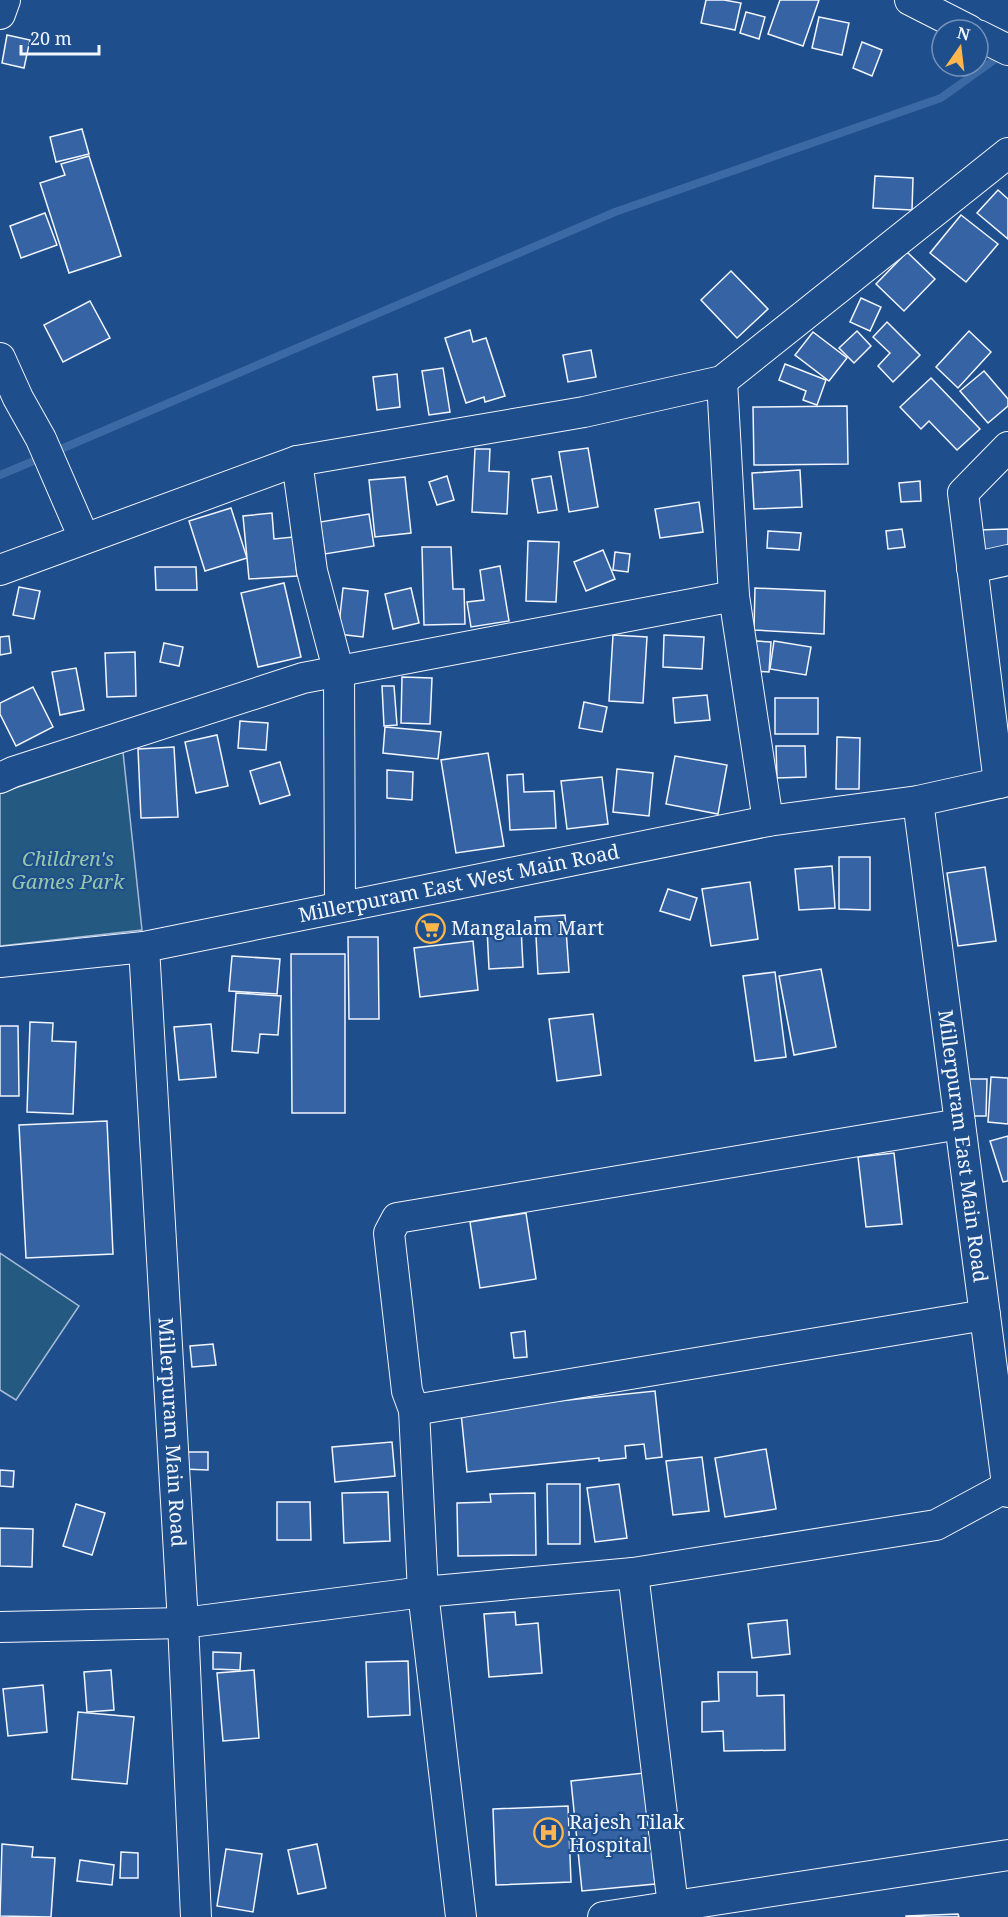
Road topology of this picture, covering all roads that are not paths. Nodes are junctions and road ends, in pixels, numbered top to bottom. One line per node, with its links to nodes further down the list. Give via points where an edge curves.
1 (5, 0): 3 (street)
2 (910, 0): 4 (street)
3 (0, 14)
4 (945, 18)
5 (990, 41): 6 (street)
6 (1007, 50)
7 (1008, 153): 9 (street)
8 (0, 358): 12 (street)
9 (722, 381): 11 (street, via 584,412); 16 (street)
10 (1008, 447): 14 (street, via 963,493)
11 (297, 461): 12 (street); 17 (street, via 312,571)
12 (84, 538): 15 (street)
13 (1008, 560): 14 (street)
14 (972, 568): 19 (street)
15 (0, 570)
16 (734, 596): 17 (street); 21 (street)
17 (339, 673): 18 (street, via 303,678); 22 (street)
18 (0, 778)
19 (1004, 782): 20 (street, Millerpuram East West Main Road)
20 (918, 801): 21 (street, Millerpuram East West Main Road); 25 (street, Millerpuram East Main Road)
21 (768, 821): 22 (street, Millerpuram East West Main Road)
22 (340, 907): 23 (street, Millerpuram East West Main Road)
23 (144, 946): 24 (street, Millerpuram East West Main Road); 31 (street, Millerpuram Main Road)
24 (0, 962)
25 (960, 1124): 26 (street, Millerpuram East Main Road); 27 (street, via 397,1218 389,1233 407,1391)
26 (985, 1315): 27 (street); 28 (street, Millerpuram East Main Road)
27 (414, 1410): 30 (street)
28 (1008, 1491): 29 (street, via 999,1491 936,1526)
29 (633, 1573): 30 (street); 34 (street)
30 (423, 1592): 31 (street); 36 (street)
31 (183, 1623): 32 (street); 35 (street, Millerpuram Main Road)
32 (0, 1627)
33 (1008, 1855): 34 (street)
34 (673, 1906): 37 (street)
35 (196, 1917)
36 (461, 1917)
37 (603, 1917)

